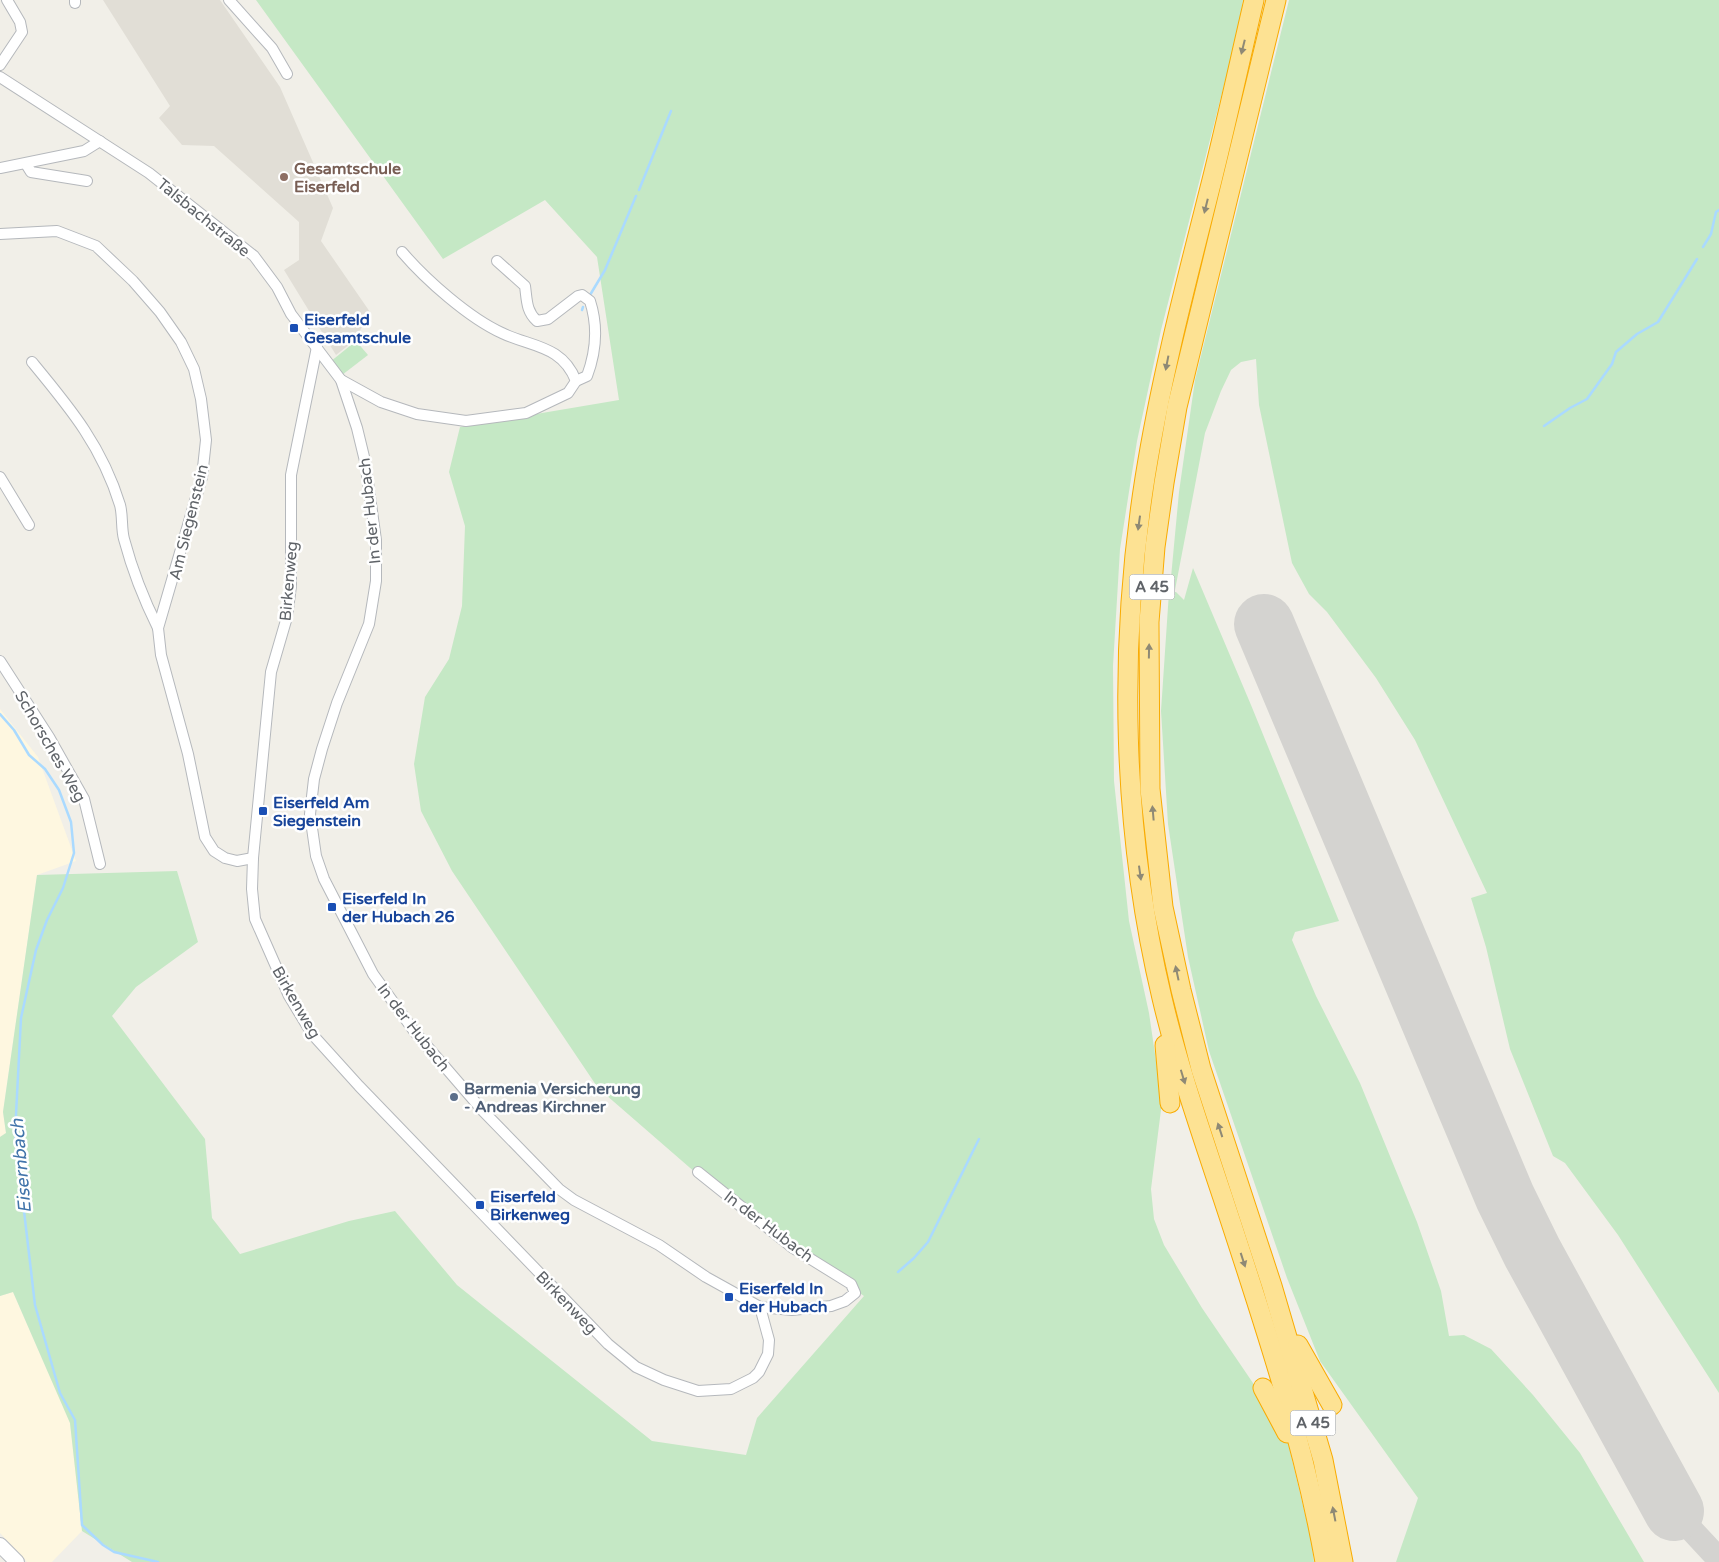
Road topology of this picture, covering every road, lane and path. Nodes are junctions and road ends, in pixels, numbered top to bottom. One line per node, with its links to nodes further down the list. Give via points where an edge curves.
1 (7, 0): 5 (street, via 22,32)
2 (229, 0): 6 (street, via 272,48)
3 (1254, 0): 25 (highway, A 45, one-way to 25, via 1172,340 1145,479 1136,546 1128,719 1131,792 1145,912)
4 (1276, 0): 28 (highway, A 45, one-way to 4, via 1201,1069 1181,990 1163,907 1156,851 1148,719 1149,622 1155,547 1175,416)
5 (0, 65)
6 (287, 74)
7 (0, 77): 8 (street, Talsbachstraße)
8 (100, 141): 9 (street, via 84,150); 15 (street, Talsbachstraße, via 149,172 254,256 277,287 291,314)
9 (26, 164): 10 (street); 11 (street, via 31,172)
10 (0, 168)
11 (87, 181)
12 (0, 234): 21 (street, Am Siegenstein, via 57,231 96,246 160,312 181,342 194,369 206,440 202,477)
13 (402, 252): 18 (street, via 419,272 457,304 502,333 544,346 571,368)
14 (498, 261): 18 (street, Talsbachstraße, via 525,286 526,303 538,321 548,319 578,296 590,301 594,317 593,358 586,376)
15 (317, 347): 17 (street, Talsbachstraße); 23 (street, Birkenweg, via 291,475 291,586 287,618 271,672)
16 (32, 362): 21 (street, via 86,429 106,466 120,506 123,537 148,610)
17 (341, 380): 18 (street, Talsbachstraße, via 380,402 417,414 466,421 526,414 568,392); 29 (street, In der Hubach, via 365,461 376,540 376,581 369,624 337,703 314,779 310,814 316,856 324,879 373,974 414,1031 484,1111 560,1189)
18 (576, 381)
19 (0, 477): 20 (street)
20 (29, 525)
21 (158, 628): 23 (street, Am Siegenstein, via 161,655 188,754 205,836 214,851 225,858 237,861)
22 (0, 661): 24 (street, Schorsches Weg, via 84,799)
23 (253, 858): 29 (street, Birkenweg, via 255,919 289,996 312,1034 608,1344 636,1367 664,1380 698,1391 731,1389 753,1378 768,1354 770,1340)
24 (100, 864)
25 (1161, 996): 26 (highway); 32 (highway, A 45, one-way to 32)
26 (1170, 1103)
27 (698, 1172): 29 (street, In der Hubach, via 793,1248 854,1288 851,1297 831,1306 792,1310)
28 (1272, 1286): 31 (highway, via 1294,1337); 36 (highway, A 45, one-way to 28, via 1324,1460)
29 (760, 1307)
30 (1263, 1388): 32 (highway)
31 (1332, 1405)
32 (1302, 1462): 35 (highway, A 45)
33 (0, 1545): 34 (main road)
34 (17, 1562)
35 (1325, 1562)
36 (1344, 1562)

